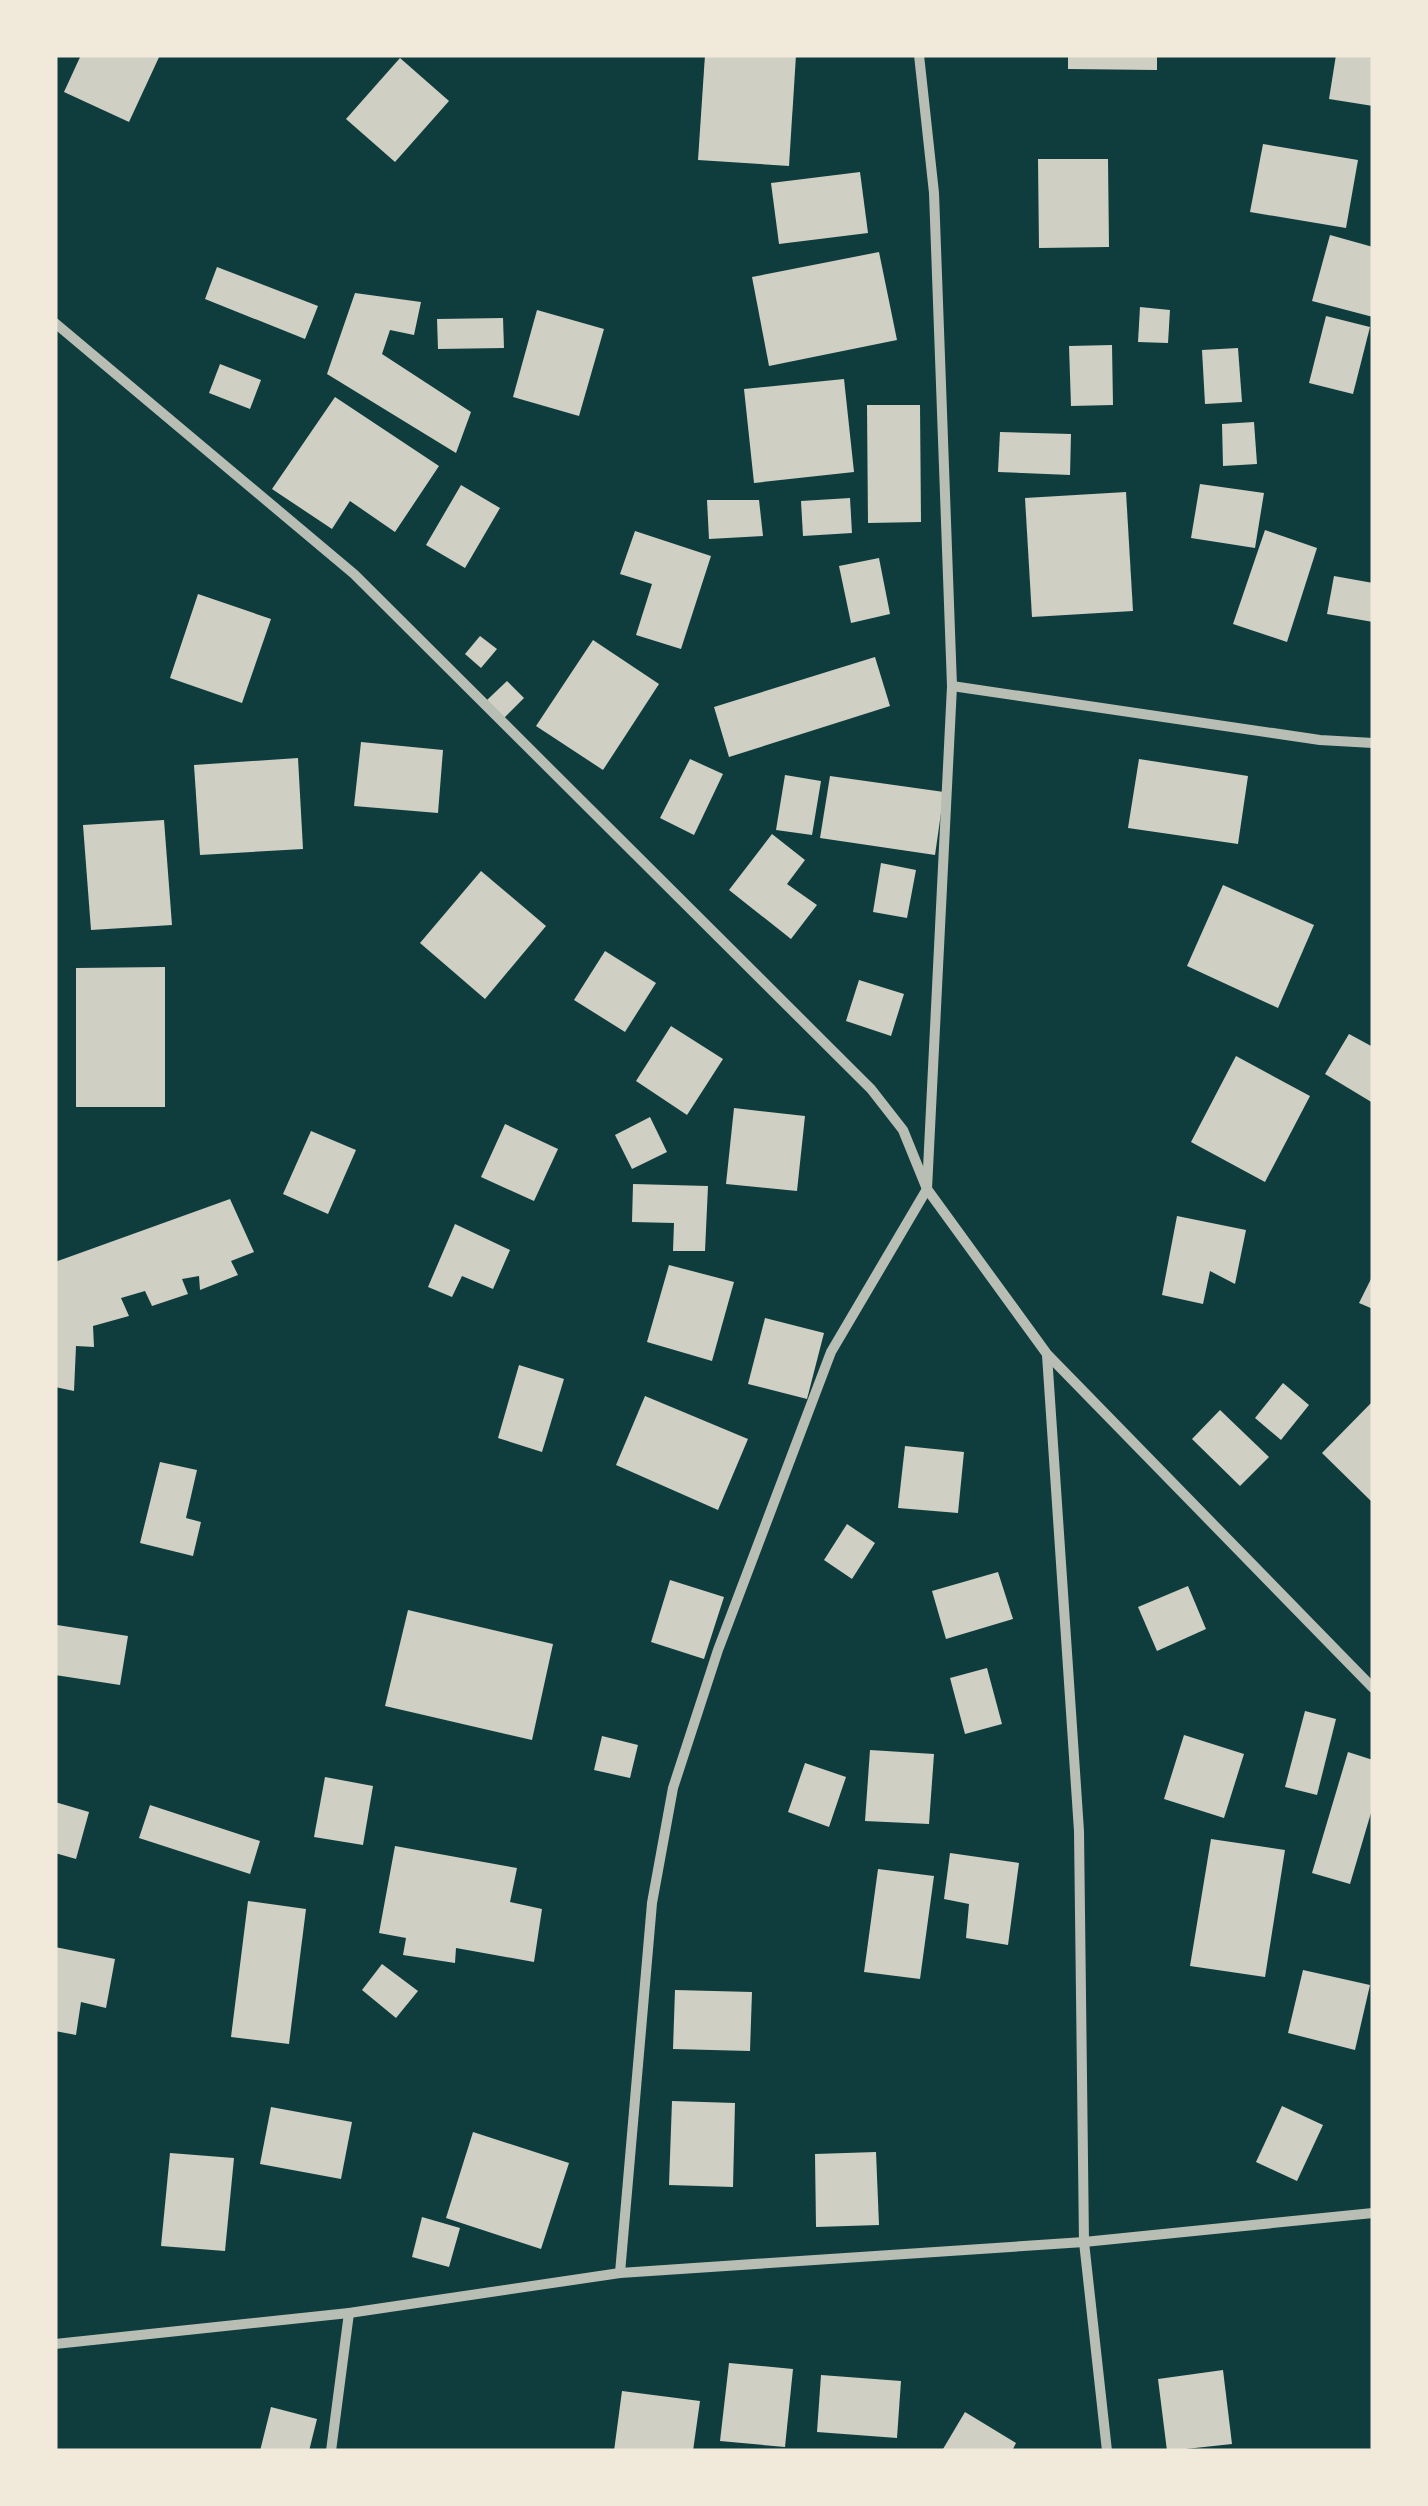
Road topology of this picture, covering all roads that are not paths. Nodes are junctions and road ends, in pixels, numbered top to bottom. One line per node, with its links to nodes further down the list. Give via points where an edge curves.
1 (919, 55): 3 (street, via 934,193)
2 (55, 323): 5 (street, via 368,588 870,1090 903,1130)
3 (952, 686): 4 (street); 5 (street)
4 (1373, 744)
5 (927, 1188): 6 (street); 10 (street, via 832,1352 718,1650 673,1788 652,1903)
6 (1047, 1354): 7 (street); 9 (street, via 1079,1831)
7 (1373, 1688)
8 (1373, 2213): 9 (street)
9 (1084, 2242): 10 (street); 14 (street)
10 (620, 2273): 11 (street)
11 (349, 2313): 12 (street); 13 (street)
12 (55, 2344)
13 (331, 2451)
14 (1107, 2451)

